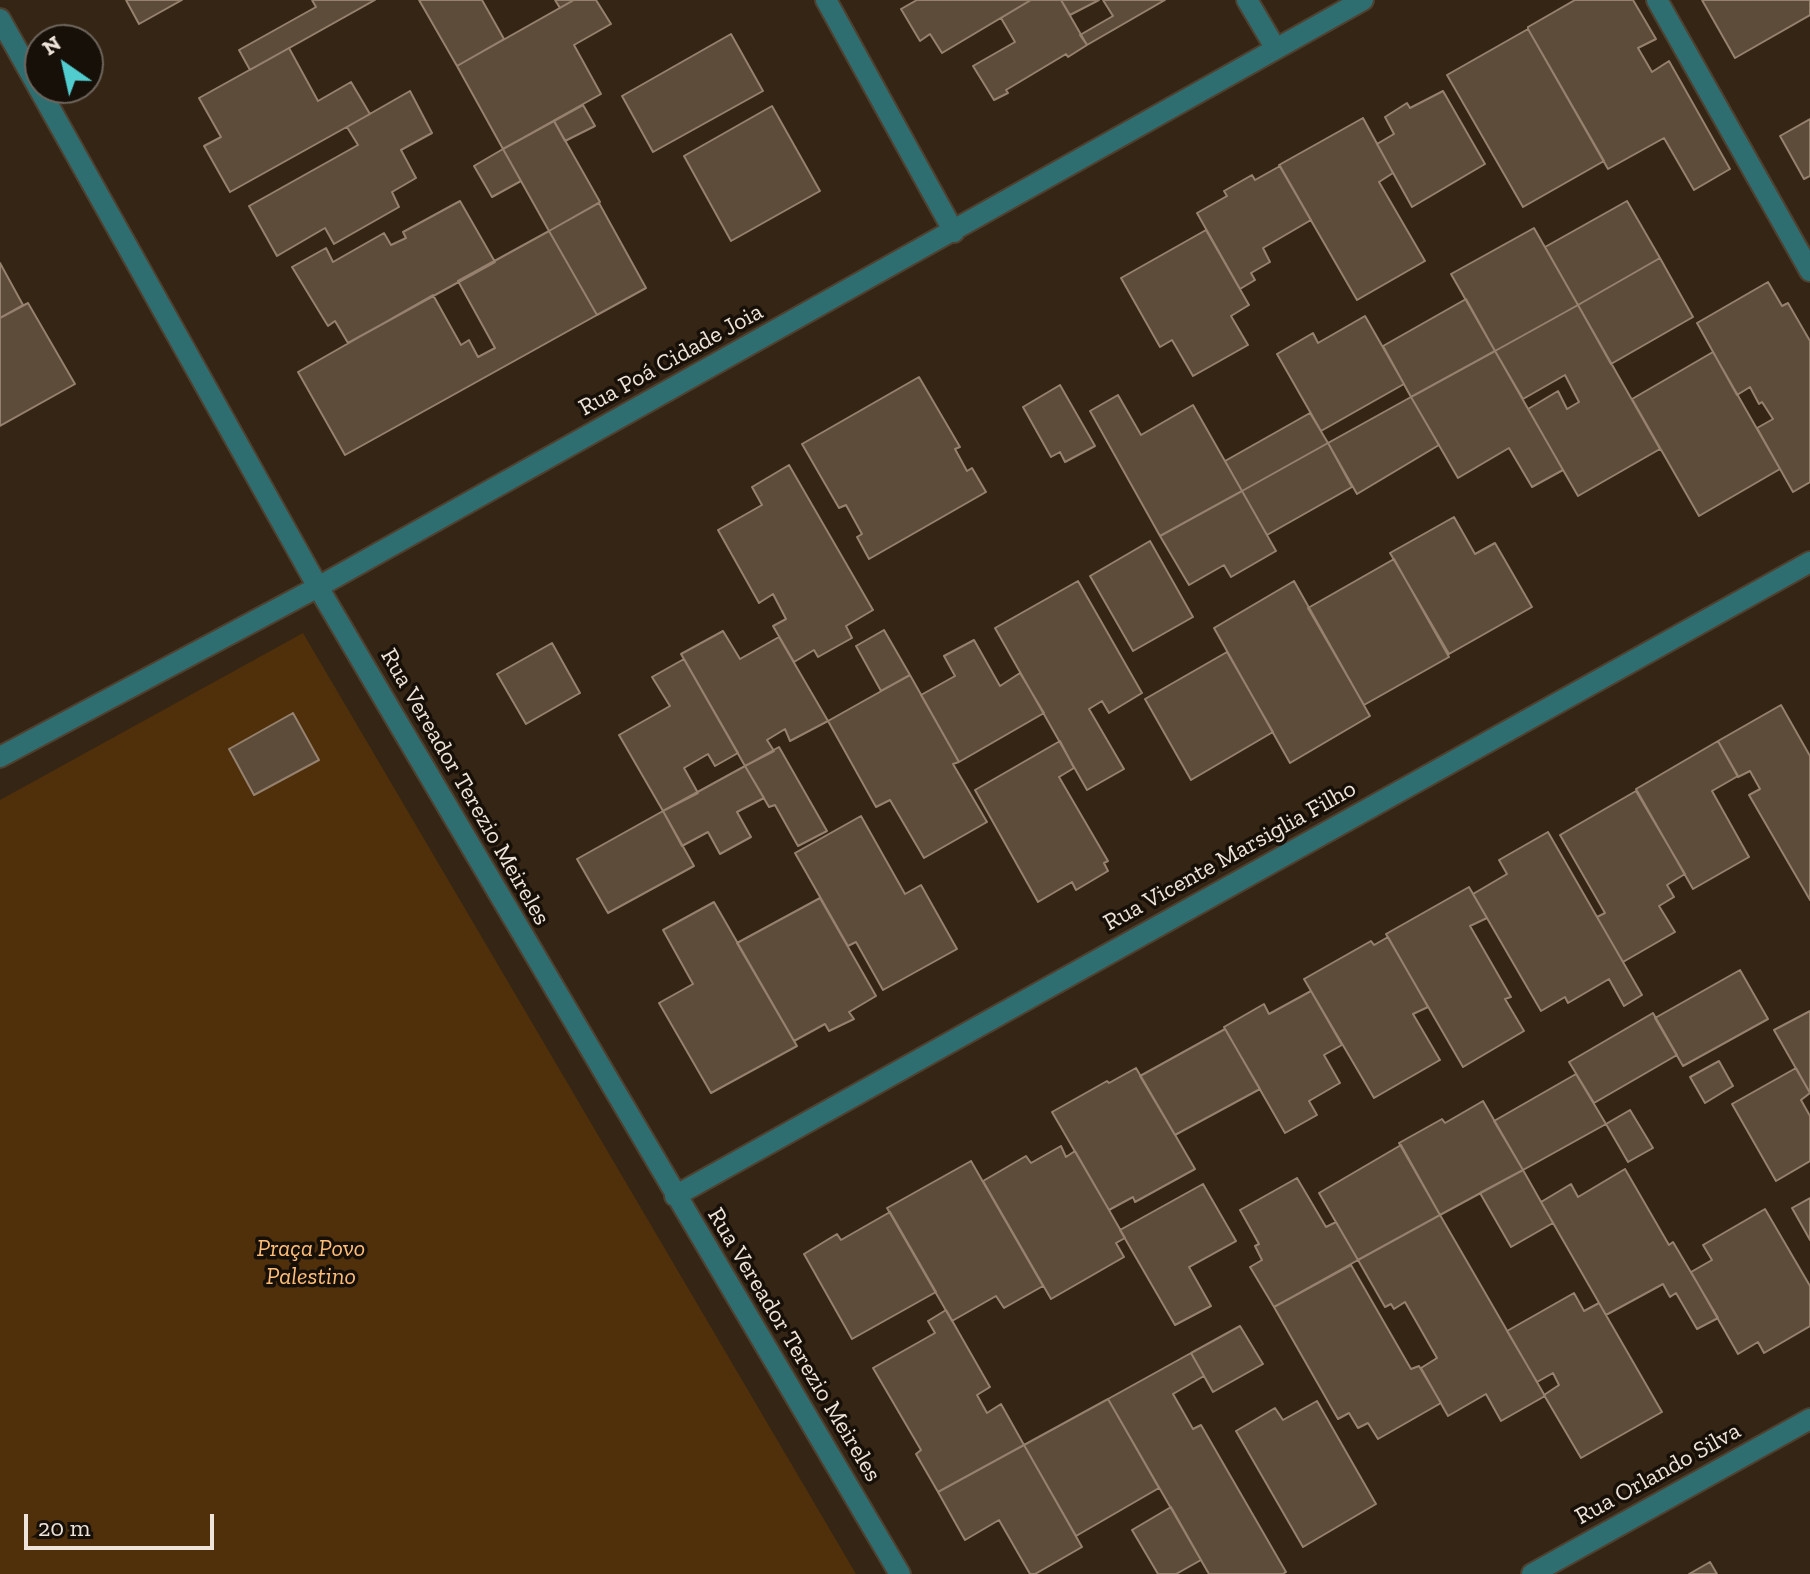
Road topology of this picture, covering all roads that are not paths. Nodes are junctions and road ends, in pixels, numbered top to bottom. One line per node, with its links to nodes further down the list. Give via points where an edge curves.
1 (826, 0): 7 (street)
2 (1247, 0): 6 (street)
3 (1363, 0): 6 (street, Rua Poá Cidade Joia)
4 (1657, 0): 8 (street)
5 (0, 19): 10 (street, Rua Vereador Terezio Meireles)
6 (1276, 49): 7 (street, Rua Poá Cidade Joia)
7 (954, 232): 10 (street, Rua Poá Cidade Joia)
8 (1810, 271)
9 (1810, 562): 12 (street, Rua Vicente Marsiglia Filho)
10 (318, 587): 11 (street, Rua Poá Cidade Joia); 12 (street, Rua Vereador Terezio Meireles)
11 (0, 757)
12 (675, 1196): 14 (street, Rua Vereador Terezio Meireles)
13 (1810, 1419): 15 (street, Rua Orlando Silva)
14 (900, 1574)
15 (1532, 1574)

